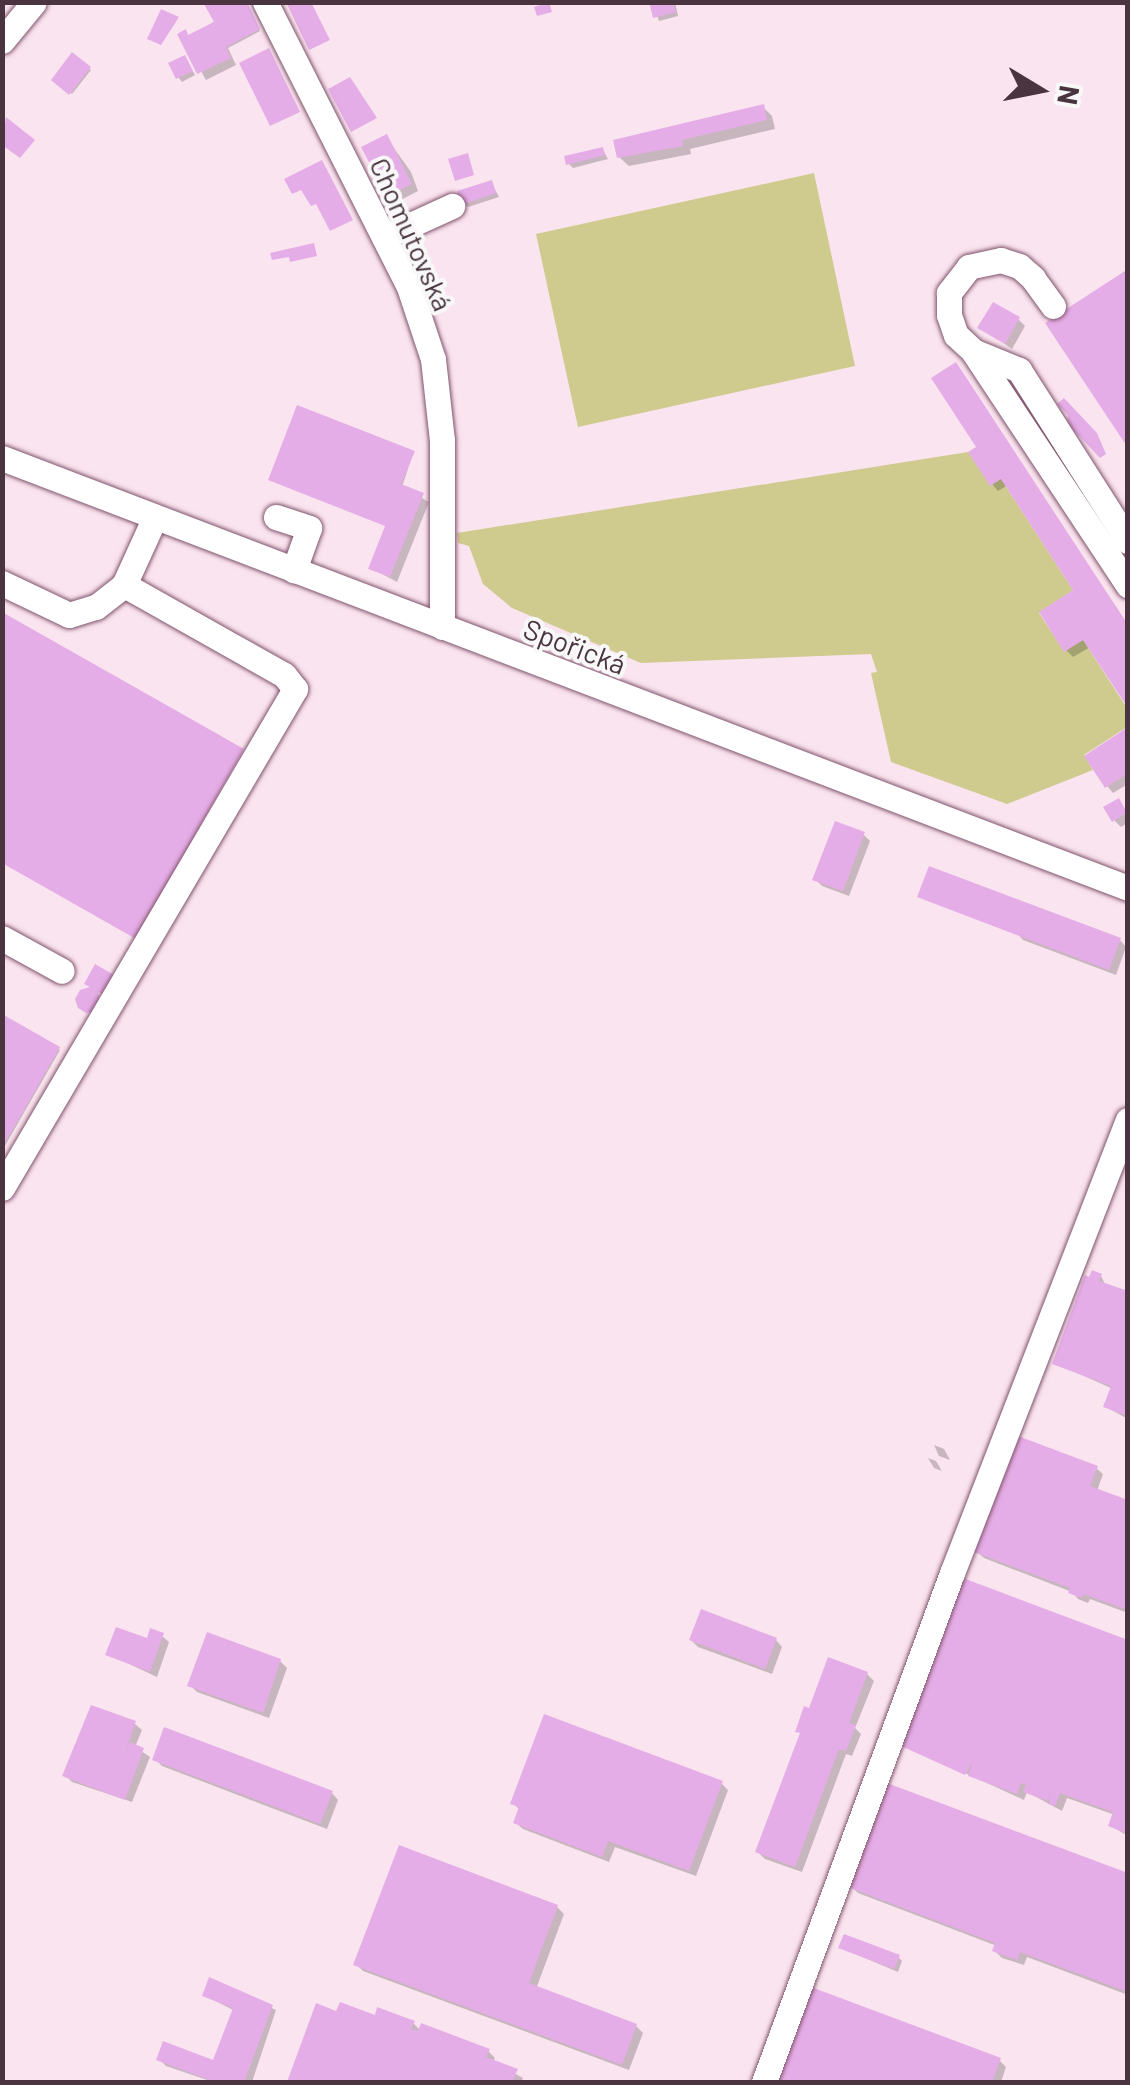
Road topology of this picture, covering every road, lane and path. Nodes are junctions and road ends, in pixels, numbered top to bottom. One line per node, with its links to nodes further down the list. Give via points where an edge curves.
1 (34, 2): 3 (street)
2 (265, 2): 5 (street, Chomutovská)
3 (2, 41)
4 (452, 206): 5 (street)
5 (384, 237): 16 (street, Chomutovská, via 432,359 442,440)
6 (1053, 306): 7 (street, via 1019,266 1000,260 969,267 949,293 949,316)
7 (973, 351): 11 (street, via 1018,370); 15 (street)
8 (2, 458): 9 (street, Spořická)
9 (156, 517): 12 (street, Spořická); 14 (street)
10 (276, 517): 12 (street, via 309,528)
11 (1128, 541)
12 (294, 570): 16 (street, Spořická)
13 (2, 583): 14 (street, via 69,615 96,607)
14 (124, 585): 21 (street, via 284,675 295,689)
15 (1128, 585)
16 (442, 627): 17 (street, Spořická)
17 (1128, 888)
18 (2, 938): 19 (street)
19 (62, 971)
20 (1128, 1120): 22 (street)
21 (2, 1188)
22 (764, 2082)

